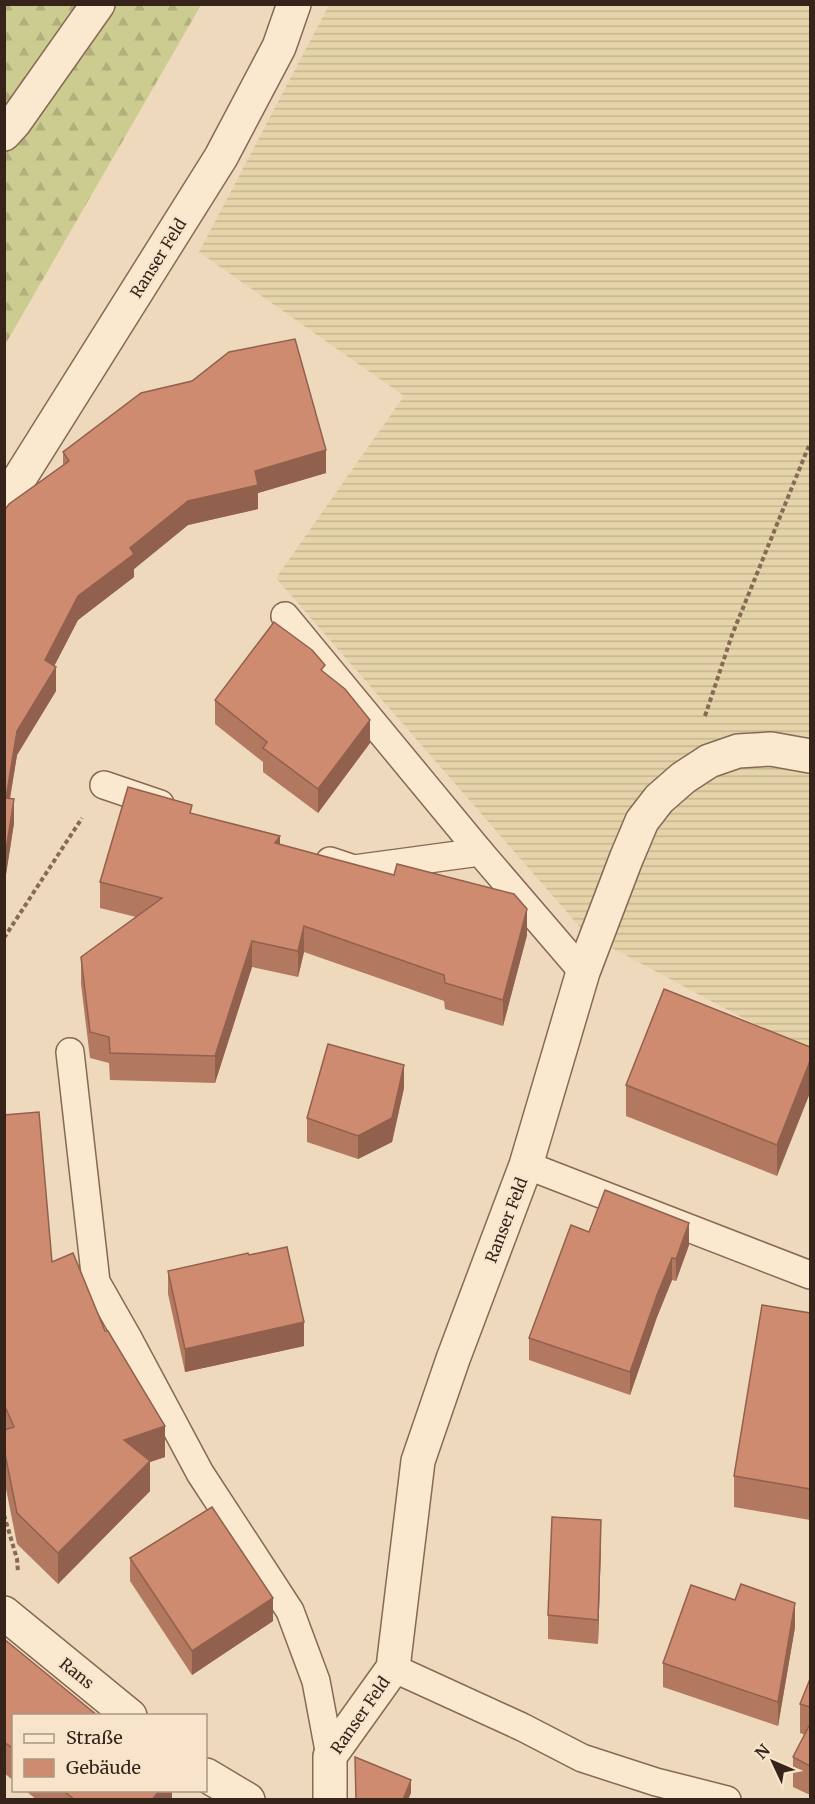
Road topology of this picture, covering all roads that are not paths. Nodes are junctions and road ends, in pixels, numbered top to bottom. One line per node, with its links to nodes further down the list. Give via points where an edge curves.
1 (98, 4): 3 (street)
2 (294, 4): 4 (street, Ranser Feld, via 279,47 221,157)
3 (4, 134)
4 (4, 503)
5 (285, 616): 9 (lane)
6 (810, 756): 11 (street, Ranser Feld, via 771,749 738,751 709,761 659,799 642,821)
7 (104, 785): 8 (lane)
8 (183, 812)
9 (480, 852): 10 (lane, via 354,869); 11 (lane)
10 (308, 854)
11 (583, 972): 13 (street, Ranser Feld)
12 (70, 1052): 18 (lane, via 96,1282 200,1473 290,1611 316,1681)
13 (526, 1165): 14 (lane); 16 (street, Ranser Feld, via 418,1461)
14 (810, 1275)
15 (14, 1621): 17 (street, Rans)
16 (393, 1668): 18 (street, Ranser Feld); 22 (lane, via 582,1758)
17 (128, 1714)
18 (330, 1756): 21 (street, Ranser Feld)
19 (207, 1777): 20 (street)
20 (248, 1800)
21 (330, 1800)
22 (727, 1800)

